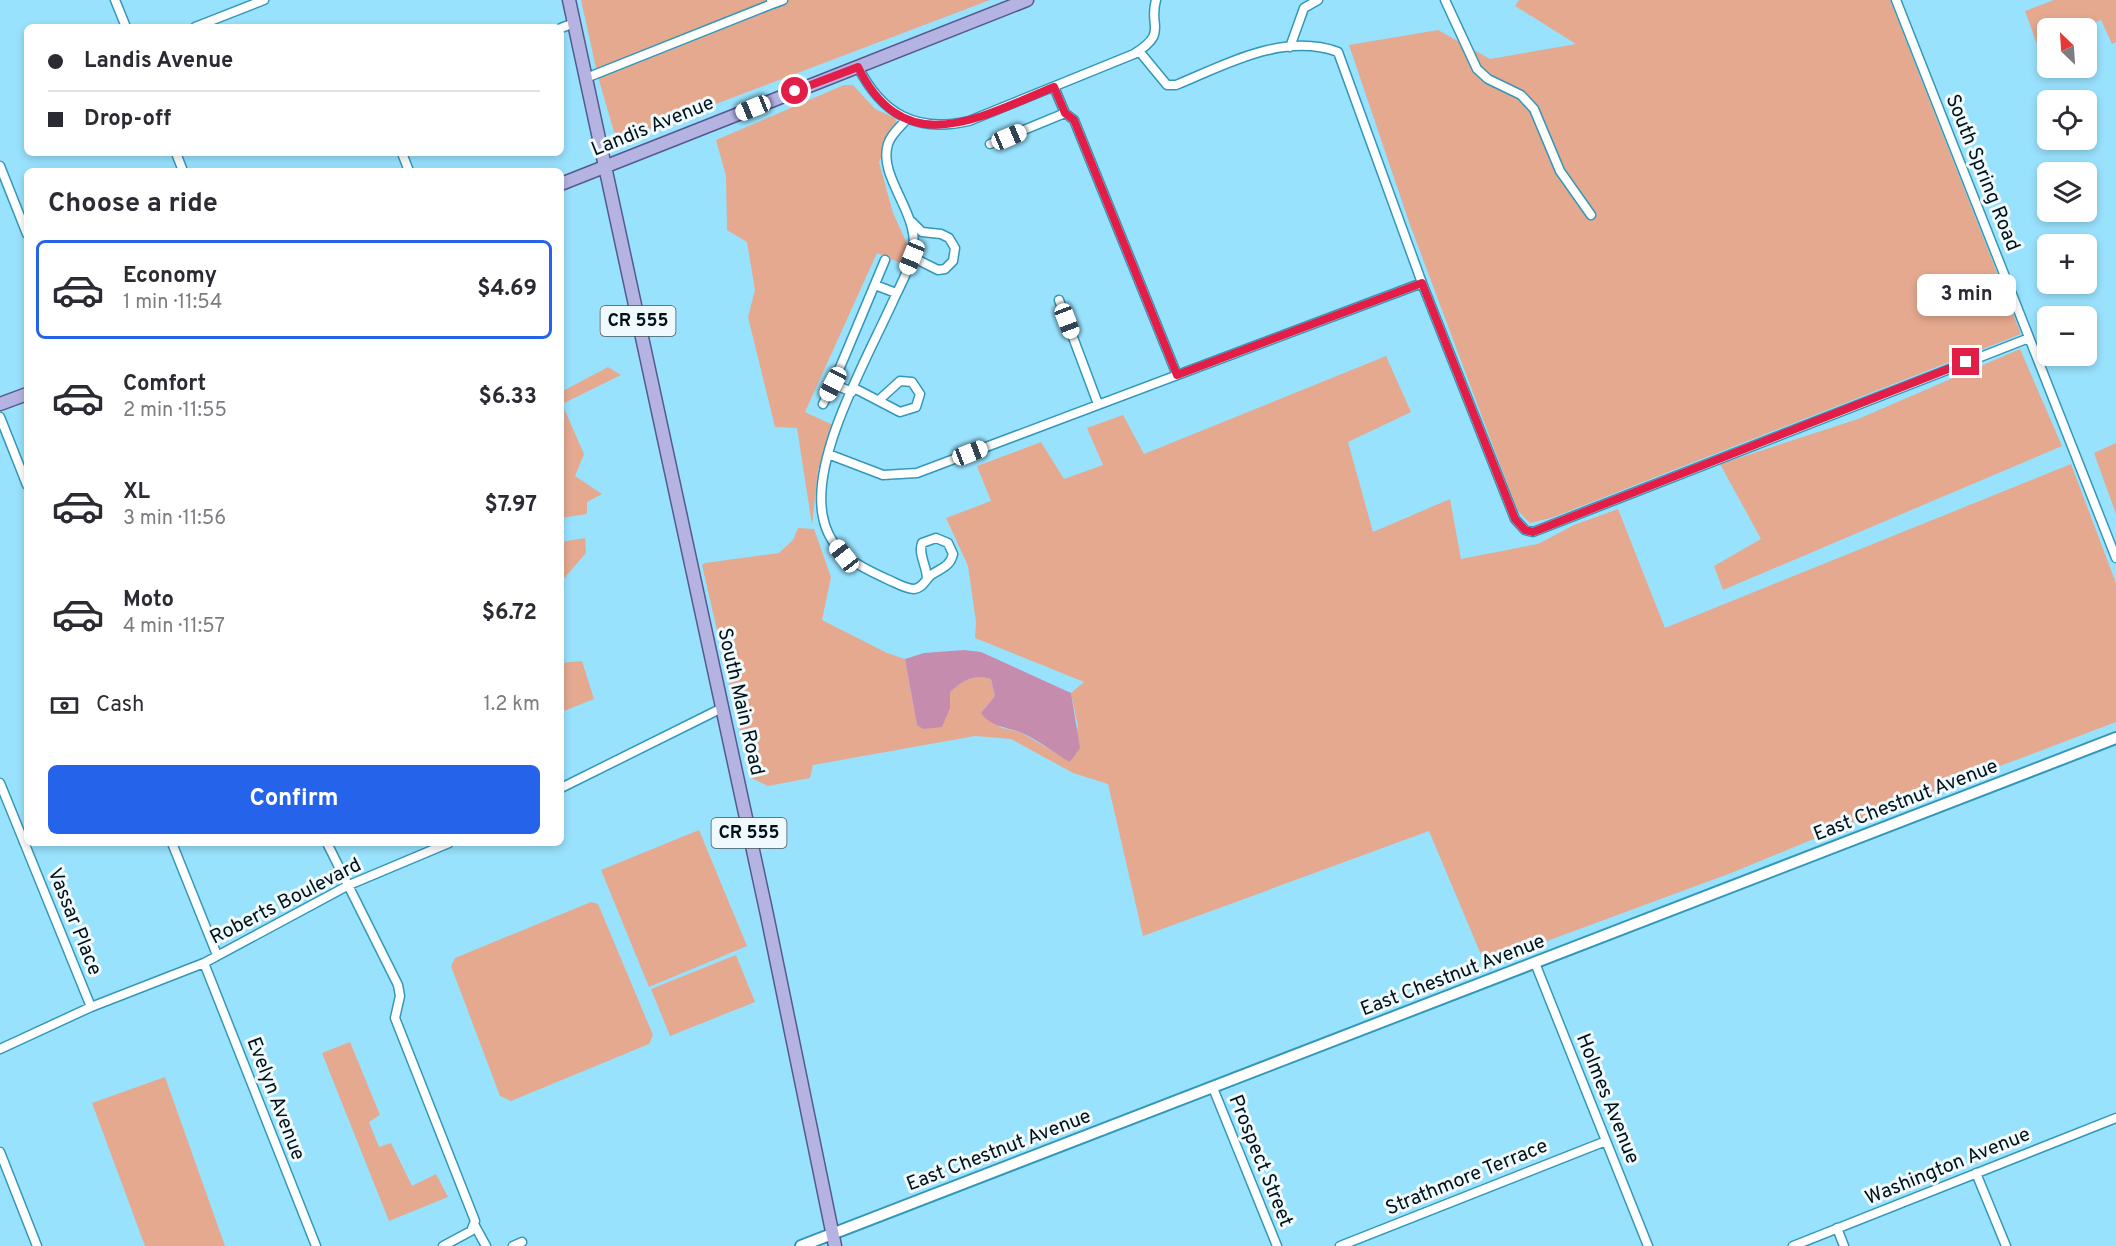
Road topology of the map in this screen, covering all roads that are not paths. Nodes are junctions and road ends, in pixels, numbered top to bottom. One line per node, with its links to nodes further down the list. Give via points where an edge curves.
1 (115, 0): 12 (street)
2 (264, 0): 13 (street)
3 (569, 0): 11 (main road, South Main Road)
4 (783, 0): 10 (street)
5 (1156, 0): 16 (street, via 1155,33 1148,46)
6 (1318, 0): 15 (street, via 1304,9)
7 (1445, 0): 26 (street, via 1477,69 1488,79 1521,95 1534,109 1560,171)
8 (1896, 0): 35 (street, South Spring Road)
9 (1019, 1): 17 (main road, Landis Avenue)
10 (771, 2): 18 (street)
11 (574, 23): 14 (street); 18 (main road, South Main Road)
12 (125, 24)
13 (203, 24)
14 (564, 27)
15 (1290, 47): 16 (street, via 1253,53 1176,85 1167,85); 31 (street, via 1338,52)
16 (1139, 51): 19 (street)
17 (858, 67): 21 (street, via 875,96); 24 (main road, Landis Avenue)
18 (586, 78): 24 (main road, South Main Road)
19 (1054, 87): 20 (street); 21 (street, via 947,126)
20 (1065, 113): 22 (street); 36 (street, via 1074,120)
21 (908, 119): 27 (street, via 892,135 887,158)
22 (990, 144)
23 (0, 166): 28 (street)
24 (605, 166): 25 (main road, Landis Avenue); 49 (main road, South Main Road / CR 555)
25 (564, 183)
26 (1591, 216)
27 (911, 221): 29 (street); 29 (street, via 922,232 949,238 955,248 953,261 945,269 938,270)
28 (24, 226)
29 (912, 257): 33 (street)
30 (885, 260): 32 (street)
31 (1422, 283): 35 (street, via 1515,519 1525,530 1533,532); 36 (street)
32 (875, 285): 33 (street); 37 (street)
33 (896, 293): 38 (street)
34 (1059, 300): 43 (street)
35 (2029, 338): 47 (street, South Spring Road)
36 (1177, 375): 43 (street)
37 (833, 384): 38 (street); 42 (street)
38 (853, 390): 40 (street); 45 (street)
39 (24, 395): 41 (main road)
40 (879, 400): 40 (street, via 900,412 908,411 916,407 920,394 915,384 900,381)
41 (0, 404)
42 (822, 404)
43 (1098, 404): 45 (street, via 905,475 883,475)
44 (0, 417): 46 (street)
45 (828, 454): 48 (street, via 822,483 823,519 844,556 908,588 921,586)
46 (24, 477)
47 (2116, 558)
48 (927, 579): 48 (street, via 951,561 951,547 942,539 925,540 920,546)
49 (722, 708): 52 (street); 71 (main road, South Main Road / CR 555)
50 (2116, 738): 61 (street, East Chestnut Avenue)
51 (0, 783): 53 (street, Vassar Place)
52 (564, 787)
53 (24, 842)
54 (26, 846): 62 (street, Vassar Place)
55 (173, 846): 59 (street)
56 (329, 846): 58 (street)
57 (441, 846): 58 (street, Roberts Boulevard)
58 (349, 885): 59 (street, Roberts Boulevard); 69 (street, via 394,976 400,996 395,1018)
59 (217, 955): 60 (street, Roberts Boulevard)
60 (204, 963): 62 (street, Roberts Boulevard); 74 (street, Evelyn Avenue)
61 (1535, 963): 64 (street, East Chestnut Avenue); 66 (street, Holmes Avenue)
62 (91, 1007): 63 (street, Roberts Boulevard)
63 (0, 1049)
64 (1213, 1088): 71 (street, East Chestnut Avenue); 79 (street, Prospect Street)
65 (2116, 1118): 68 (street, Washington Avenue)
66 (1606, 1141): 80 (street, Strathmore Terrace); 81 (street, Holmes Avenue)
67 (0, 1152): 73 (street)
68 (1976, 1173): 70 (street, Washington Avenue); 84 (street)
69 (475, 1226): 75 (street); 76 (street)
70 (1837, 1228): 82 (street, Washington Avenue); 83 (street)
71 (833, 1241): 78 (street, East Chestnut Avenue)
72 (522, 1242): 77 (street)
73 (37, 1246)
74 (316, 1246)
75 (443, 1246)
76 (486, 1246)
77 (513, 1246)
78 (801, 1246)
79 (1277, 1246)
80 (1340, 1246)
81 (1648, 1246)
82 (1793, 1246)
83 (1844, 1246)
84 (2006, 1246)

